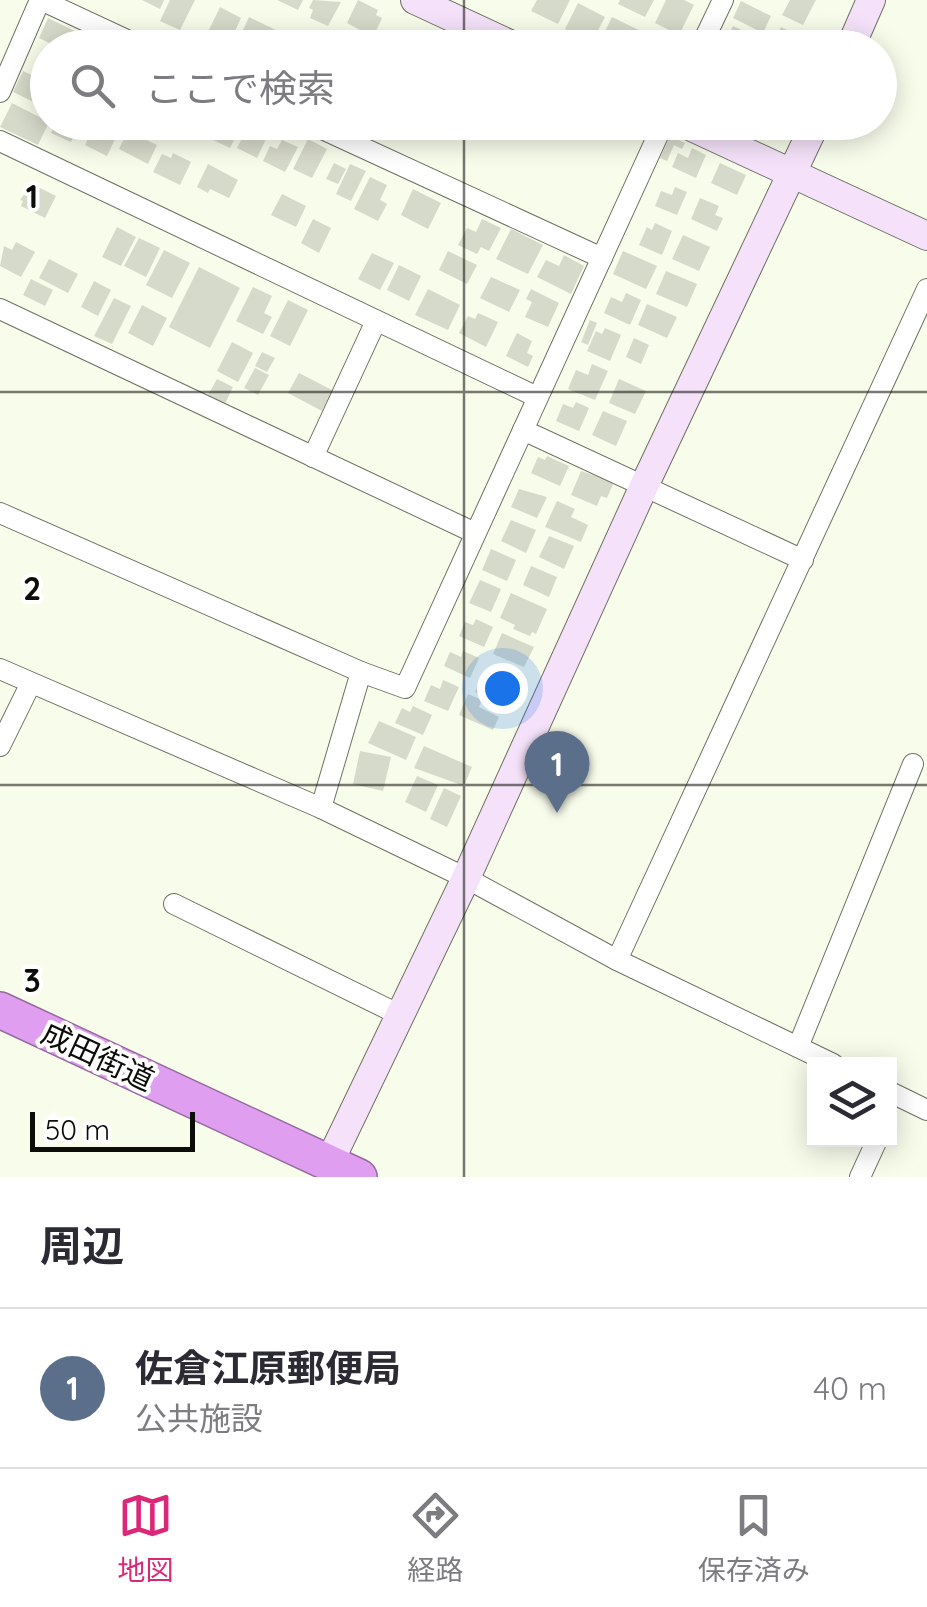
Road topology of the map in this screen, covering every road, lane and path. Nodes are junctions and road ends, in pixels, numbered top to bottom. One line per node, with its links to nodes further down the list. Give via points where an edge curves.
1 (40, 0): 5 (street); 9 (street)
2 (415, 0): 6 (street)
3 (724, 0): 7 (street)
4 (872, 0): 8 (street)
5 (105, 30)
6 (479, 30)
7 (709, 30)
8 (858, 30)
9 (0, 92)
10 (346, 140): 17 (street)
11 (656, 140): 17 (street)
12 (720, 140): 15 (street)
13 (808, 140): 15 (street)
14 (0, 141): 20 (street)
15 (793, 174): 16 (street); 24 (street)
16 (927, 236)
17 (602, 258): 21 (street)
18 (927, 289): 27 (street)
19 (0, 309): 23 (street)
20 (376, 321): 21 (street); 23 (street)
21 (537, 398): 22 (street)
22 (523, 430): 24 (street); 26 (street)
23 (313, 457): 26 (street)
24 (644, 486): 27 (street); 34 (street)
25 (0, 513): 29 (street)
26 (474, 533): 29 (street, via 405,688)
27 (803, 560): 36 (street)
28 (0, 669): 30 (street)
29 (361, 672): 33 (street)
30 (30, 683): 31 (street); 33 (street)
31 (0, 746)
32 (914, 764): 39 (street)
33 (321, 808): 34 (street)
34 (466, 878): 36 (street); 38 (street)
35 (174, 904): 38 (street)
36 (617, 960): 39 (street)
37 (0, 1010): 44 (highway, 成田街道)
38 (400, 1015): 44 (street)
39 (798, 1047): 40 (street)
40 (819, 1057)
41 (897, 1101): 42 (street)
42 (927, 1110)
43 (874, 1147): 45 (street)
44 (344, 1170)
45 (860, 1177)

